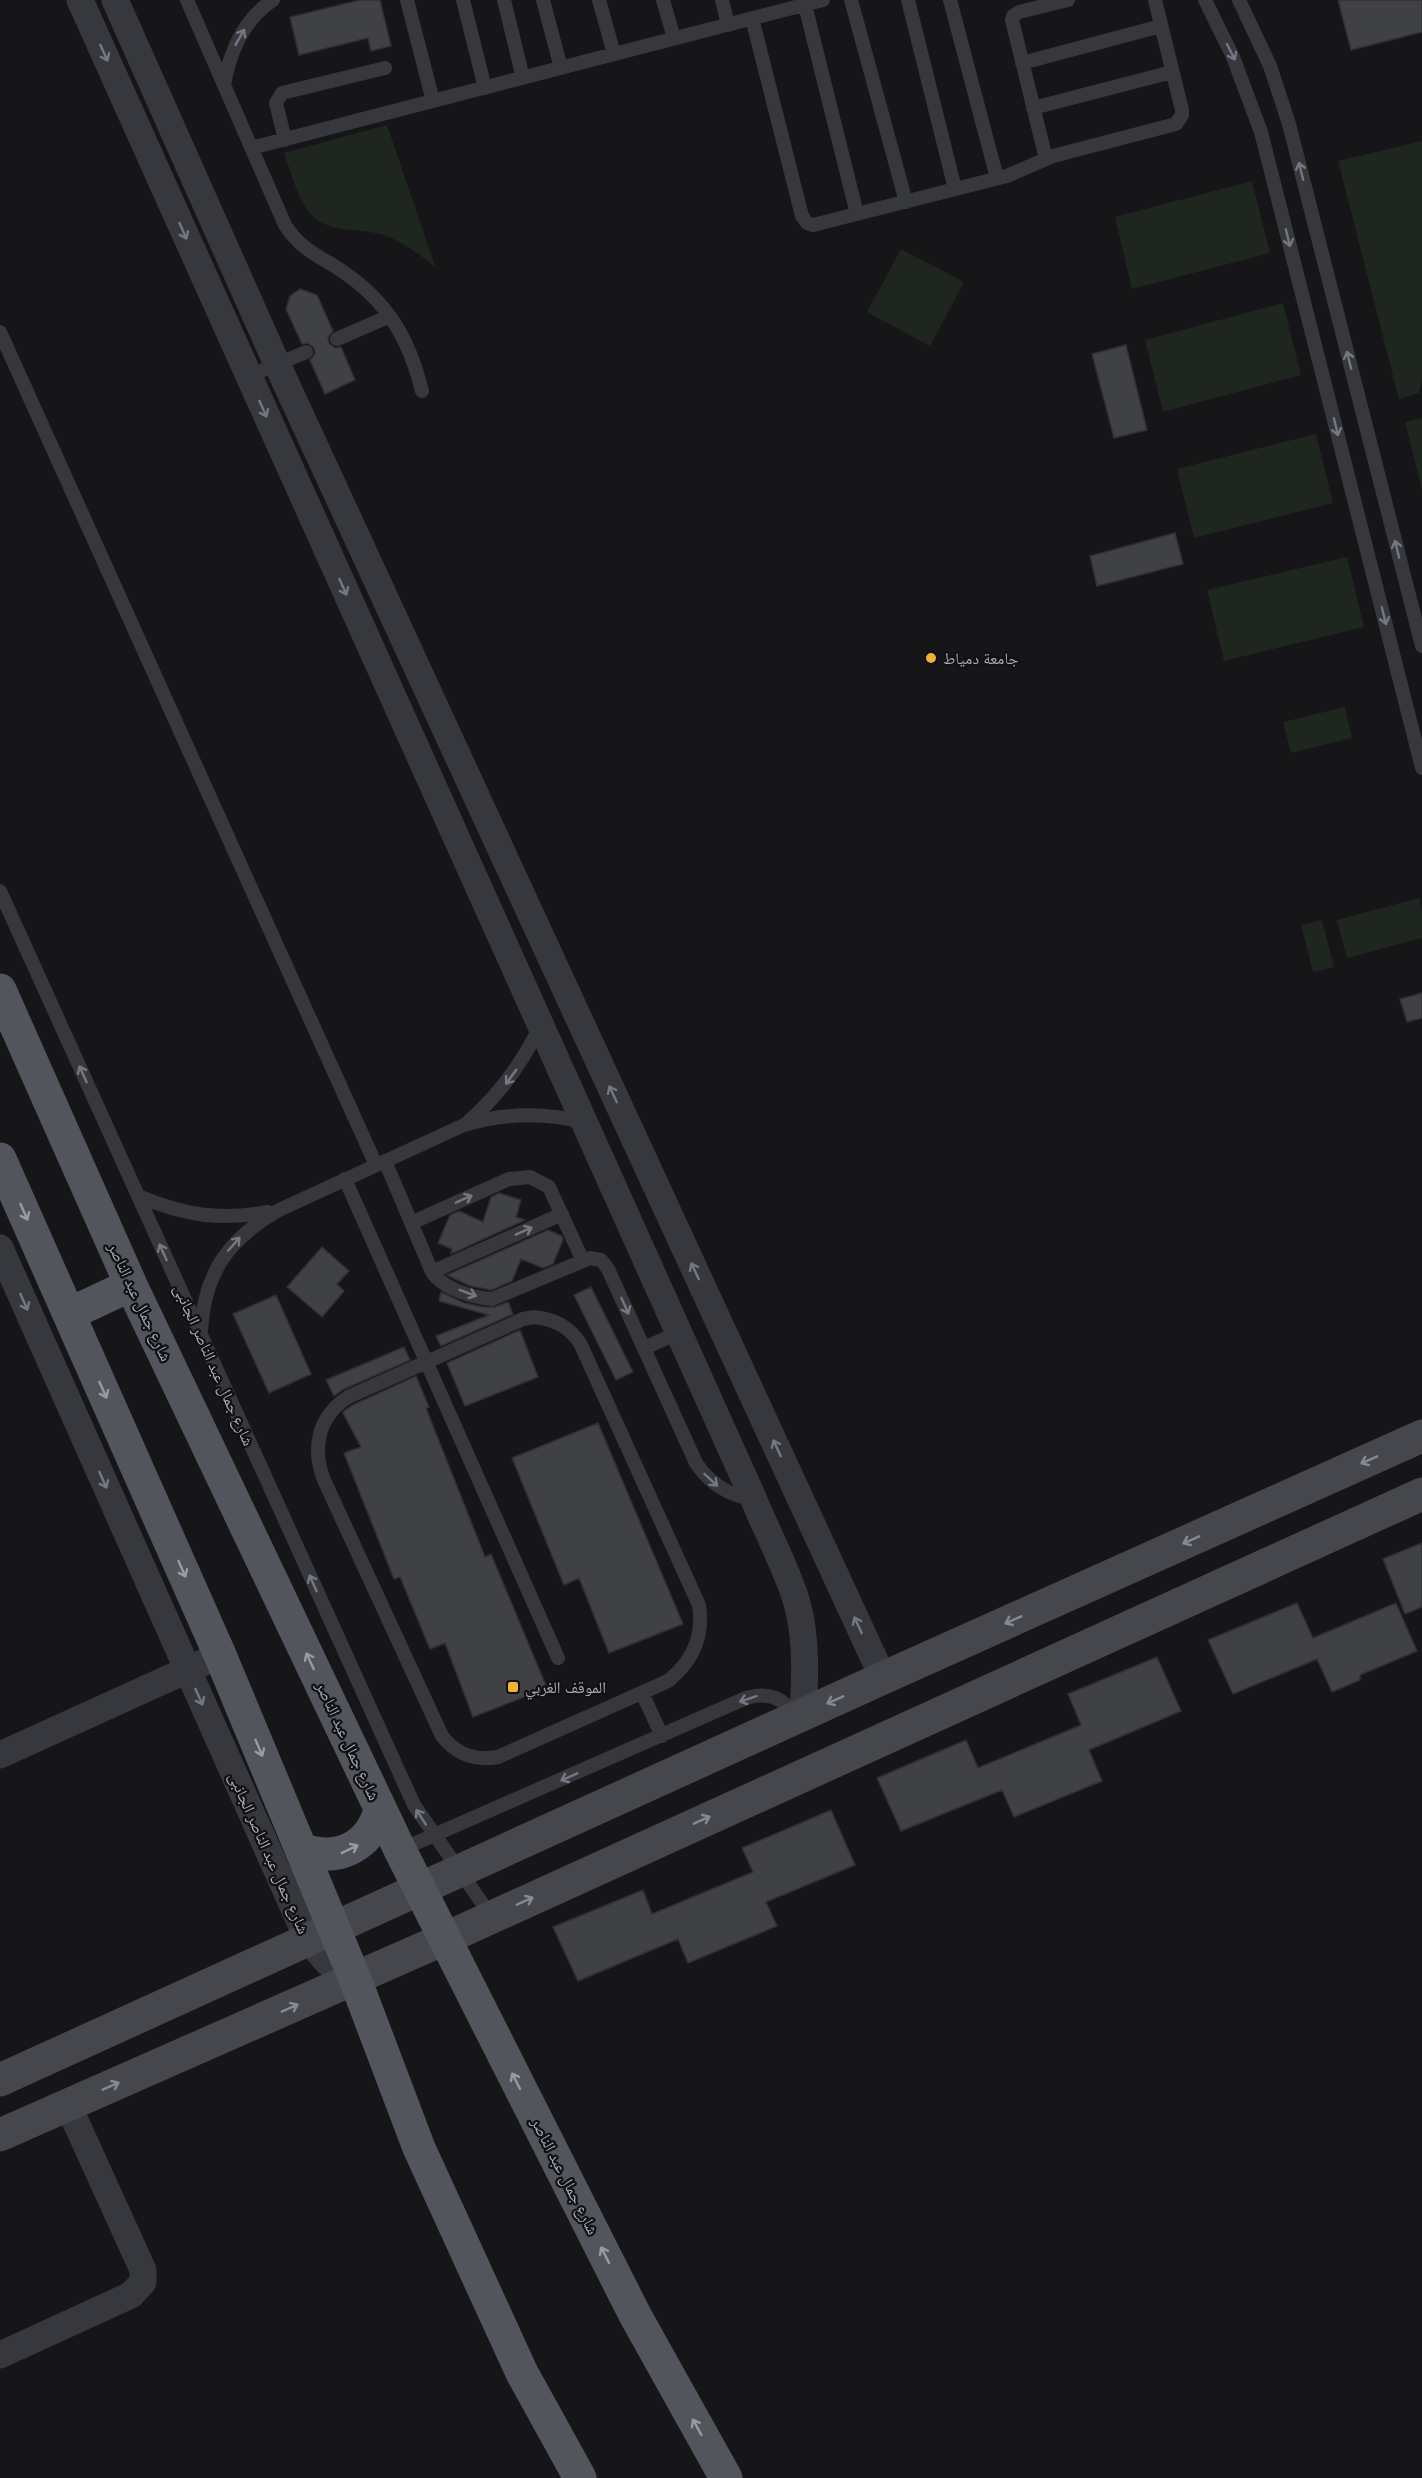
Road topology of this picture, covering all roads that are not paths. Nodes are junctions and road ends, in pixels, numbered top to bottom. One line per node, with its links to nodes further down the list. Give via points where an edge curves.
1 (80, 0): 48 (street, one-way to 48)
2 (116, 0): 47 (street)
3 (187, 0): 32 (lane)
4 (273, 0): 32 (lane, one-way to 4, via 237,40 249,21)
5 (407, 0): 34 (lane)
6 (463, 0): 33 (lane)
7 (504, 0): 31 (lane)
8 (543, 0): 29 (lane)
9 (599, 0): 26 (lane)
10 (663, 0): 25 (lane)
11 (722, 0): 23 (lane)
12 (823, 0): 20 (lane)
13 (851, 0): 41 (lane)
14 (908, 0): 40 (lane)
15 (951, 0): 39 (lane)
16 (1068, 0): 27 (lane, via 1013,16)
17 (1155, 0): 24 (lane)
18 (1205, 0): 51 (lane, one-way to 51, via 1233,57 1261,132)
19 (1239, 0): 50 (lane, one-way to 19, via 1289,124 1270,66)
20 (805, 4): 21 (lane); 42 (lane)
21 (784, 5): 22 (lane)
22 (752, 18): 23 (lane); 42 (lane, via 804,220 813,225)
23 (728, 25): 25 (lane)
24 (1161, 26): 27 (lane); 30 (lane)
25 (674, 39): 26 (lane)
26 (614, 54): 29 (lane)
27 (1022, 63): 35 (lane)
28 (386, 68): 36 (lane, via 282,93 276,103)
29 (561, 68): 31 (lane)
30 (1172, 72): 35 (lane); 38 (lane, via 1182,110 1176,124)
31 (523, 78): 33 (lane)
32 (224, 85): 37 (lane)
33 (484, 88): 34 (lane)
34 (433, 101): 36 (lane)
35 (1033, 108): 38 (lane)
36 (285, 140): 37 (lane)
37 (251, 148): 43 (lane, via 292,236 311,254 356,280)
38 (1046, 159): 39 (lane)
39 (997, 178): 40 (lane)
40 (955, 189): 41 (lane)
41 (906, 202): 42 (lane)
42 (857, 214)
43 (390, 316): 45 (lane); 49 (lane, via 405,339)
44 (0, 332): 57 (lane)
45 (337, 339)
46 (306, 352): 47 (lane)
47 (277, 364): 48 (lane); 79 (street, one-way to 47)
48 (249, 376): 54 (street, one-way to 54)
49 (422, 392)
50 (1422, 646)
51 (1422, 768)
52 (0, 891): 60 (lane, شارع جمال عبد الناصر الجانبى, one-way to 52)
53 (0, 990): 67 (main road, شارع جمال عبد الناصر)
54 (540, 1026): 55 (street); 56 (lane, one-way to 56, via 500,1091)
55 (583, 1122): 56 (lane, via 523,1114); 69 (street)
56 (464, 1125): 57 (lane)
57 (381, 1163): 59 (lane); 63 (lane)
58 (3, 1174): 68 (main road, one-way to 68)
59 (345, 1179): 61 (lane); 72 (lane)
60 (138, 1196): 61 (lane, via 172,1210 207,1217); 70 (lane, شارع جمال عبد الناصر الجانبى, one-way to 60)
61 (279, 1210): 70 (lane, one-way to 61, via 204,1301 220,1261 243,1234)
62 (562, 1214): 63 (lane, one-way to 62, via 519,1177 541,1181 549,1187); 65 (lane); 66 (lane, one-way to 62)
63 (411, 1223): 66 (lane)
64 (0, 1248): 78 (street, شارع جمال عبد الناصر الجانبى, one-way to 78)
65 (583, 1261): 66 (lane, one-way to 65, via 445,1284 492,1299); 71 (lane, one-way to 71, via 596,1258 605,1264)
66 (432, 1272)
67 (131, 1285): 68 (main road); 84 (main road, شارع جمال عبد الناصر, one-way to 67)
68 (69, 1314): 76 (main road, one-way to 76)
69 (678, 1333): 71 (lane); 75 (street)
70 (201, 1336): 85 (lane, شارع جمال عبد الناصر الجانبى, one-way to 70, via 414,1805)
71 (644, 1348): 75 (lane, one-way to 75, via 702,1471 730,1494)
72 (426, 1362): 77 (lane); 80 (lane, via 534,1317 565,1326 580,1343 699,1605 698,1641 687,1664 668,1681); 80 (lane, via 340,1402 320,1430 317,1455 324,1480 442,1736 454,1749 473,1758 498,1757)
73 (1422, 1436): 79 (main road, one-way to 79)
74 (1422, 1494): 90 (main road, one-way to 74)
75 (754, 1500): 81 (street, via 797,1602 803,1629)
76 (220, 1655): 78 (street); 86 (main road, one-way to 86)
77 (558, 1658)
78 (187, 1670): 83 (street); 91 (street, شارع جمال عبد الناصر الجانبى, one-way to 91)
79 (883, 1678): 81 (main road, one-way to 81)
80 (642, 1693): 82 (lane)
81 (800, 1716): 82 (lane, one-way to 82, via 778,1698 756,1695); 88 (main road)
82 (662, 1736): 85 (lane, one-way to 85)
83 (0, 1755)
84 (380, 1810): 86 (main road, one-way to 84, via 323,1855 356,1847 372,1831); 87 (main road, شارع جمال عبد الناصر)
85 (434, 1836): 87 (lane); 88 (lane, شارع جمال عبد الناصر الجانبى)
86 (301, 1849): 91 (main road)
87 (400, 1850): 89 (main road, شارع جمال عبد الناصر)
88 (459, 1871): 89 (main road); 90 (lane, شارع جمال عبد الناصر الجانبى)
89 (419, 1888): 91 (main road); 92 (main road, شارع جمال عبد الناصر)
90 (491, 1916): 92 (main road)
91 (320, 1934): 93 (main road); 94 (main road)
92 (444, 1939): 93 (main road); 99 (main road, شارع جمال عبد الناصر, one-way to 92, via 635,2315)
93 (355, 1979): 95 (main road, one-way to 93); 98 (main road, via 429,2170 522,2373)
94 (0, 2080)
95 (68, 2105): 96 (main road); 97 (street, via 143,2270 143,2282 131,2295)
96 (0, 2135)
97 (0, 2355)
98 (580, 2478)
99 (726, 2478)

